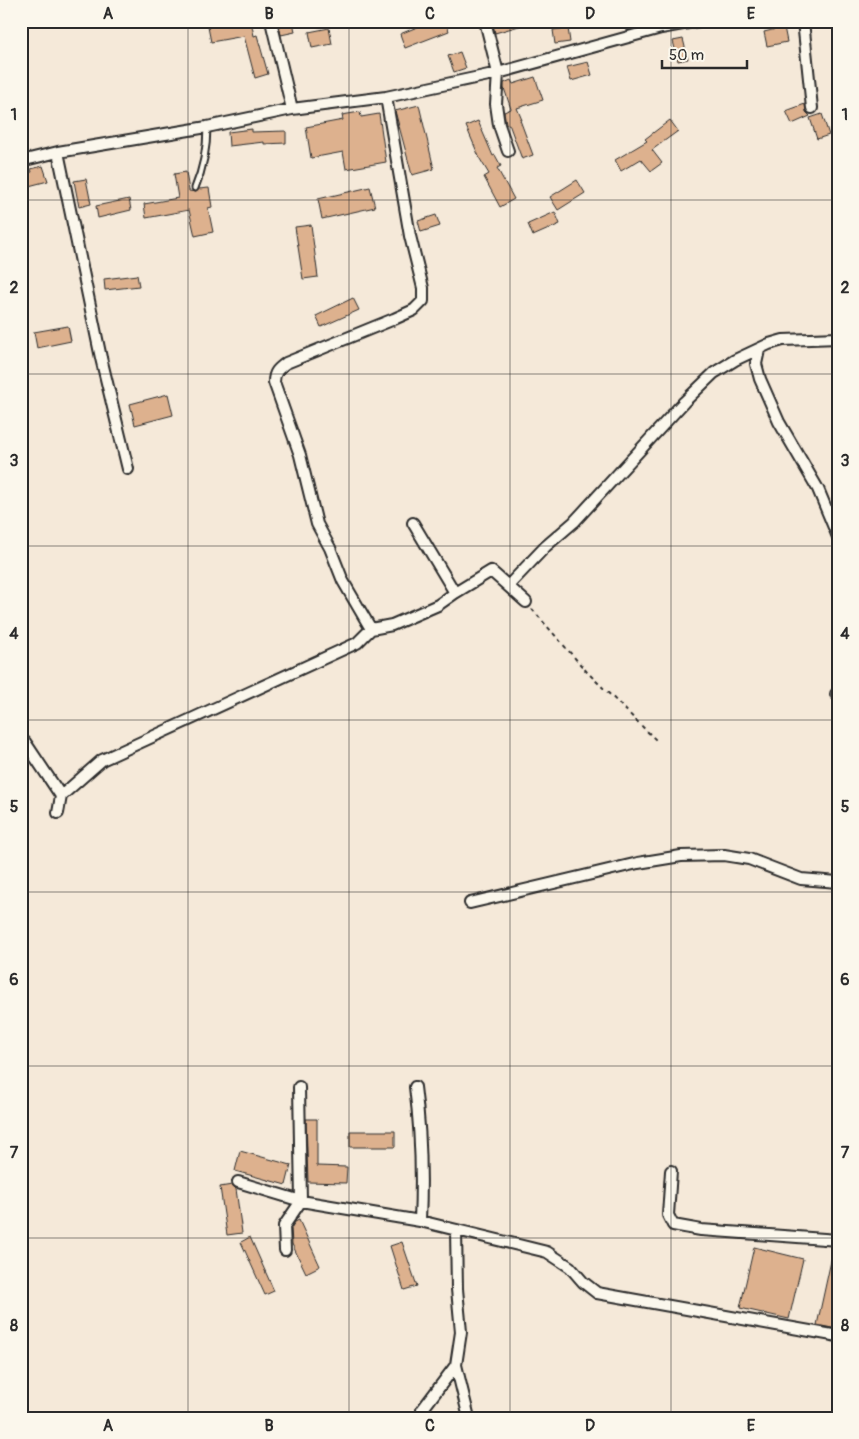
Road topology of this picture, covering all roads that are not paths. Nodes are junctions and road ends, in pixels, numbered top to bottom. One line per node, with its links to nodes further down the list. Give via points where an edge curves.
1 (271, 21): 8 (street)
2 (485, 21): 5 (street)
3 (699, 21): 5 (street, via 661,28)
4 (803, 21): 7 (street)
5 (498, 73): 6 (street); 10 (street, via 496,104)
6 (386, 97): 8 (street); 22 (street, via 423,301 414,310 286,363 274,377 300,455 317,524 357,609)
7 (812, 108)
8 (292, 109): 9 (street)
9 (207, 127): 11 (street); 13 (lane, via 201,174)
10 (508, 151)
11 (58, 152): 12 (street); 16 (street)
12 (21, 161)
13 (195, 188)
14 (838, 338): 15 (street, via 783,340)
15 (759, 350): 18 (street, via 756,364 760,379 779,422 818,489); 19 (street, via 714,373 574,522)
16 (128, 469)
17 (414, 522): 20 (street)
18 (838, 537)
19 (508, 586): 20 (street, via 491,571); 21 (street)
20 (455, 593): 22 (street, via 438,605 392,625)
21 (526, 602)
22 (371, 629): 24 (street, via 357,643 102,760)
23 (25, 742): 24 (street)
24 (61, 796): 25 (street)
25 (58, 813)
26 (838, 882): 27 (street, via 802,879 749,860 724,855 681,856 638,863)
27 (470, 903)
28 (299, 1087): 32 (street)
29 (415, 1088): 33 (street, via 420,1125)
30 (671, 1171): 35 (street, via 668,1215 673,1225)
31 (238, 1182): 32 (street)
32 (301, 1201): 33 (street); 36 (street, via 284,1226)
33 (420, 1221): 34 (street)
34 (456, 1230): 37 (street, via 547,1252 570,1267 597,1293); 38 (street, via 461,1332)
35 (838, 1240)
36 (286, 1250)
37 (838, 1336)
38 (456, 1365): 39 (street); 40 (street)
39 (422, 1410)
40 (469, 1418)

